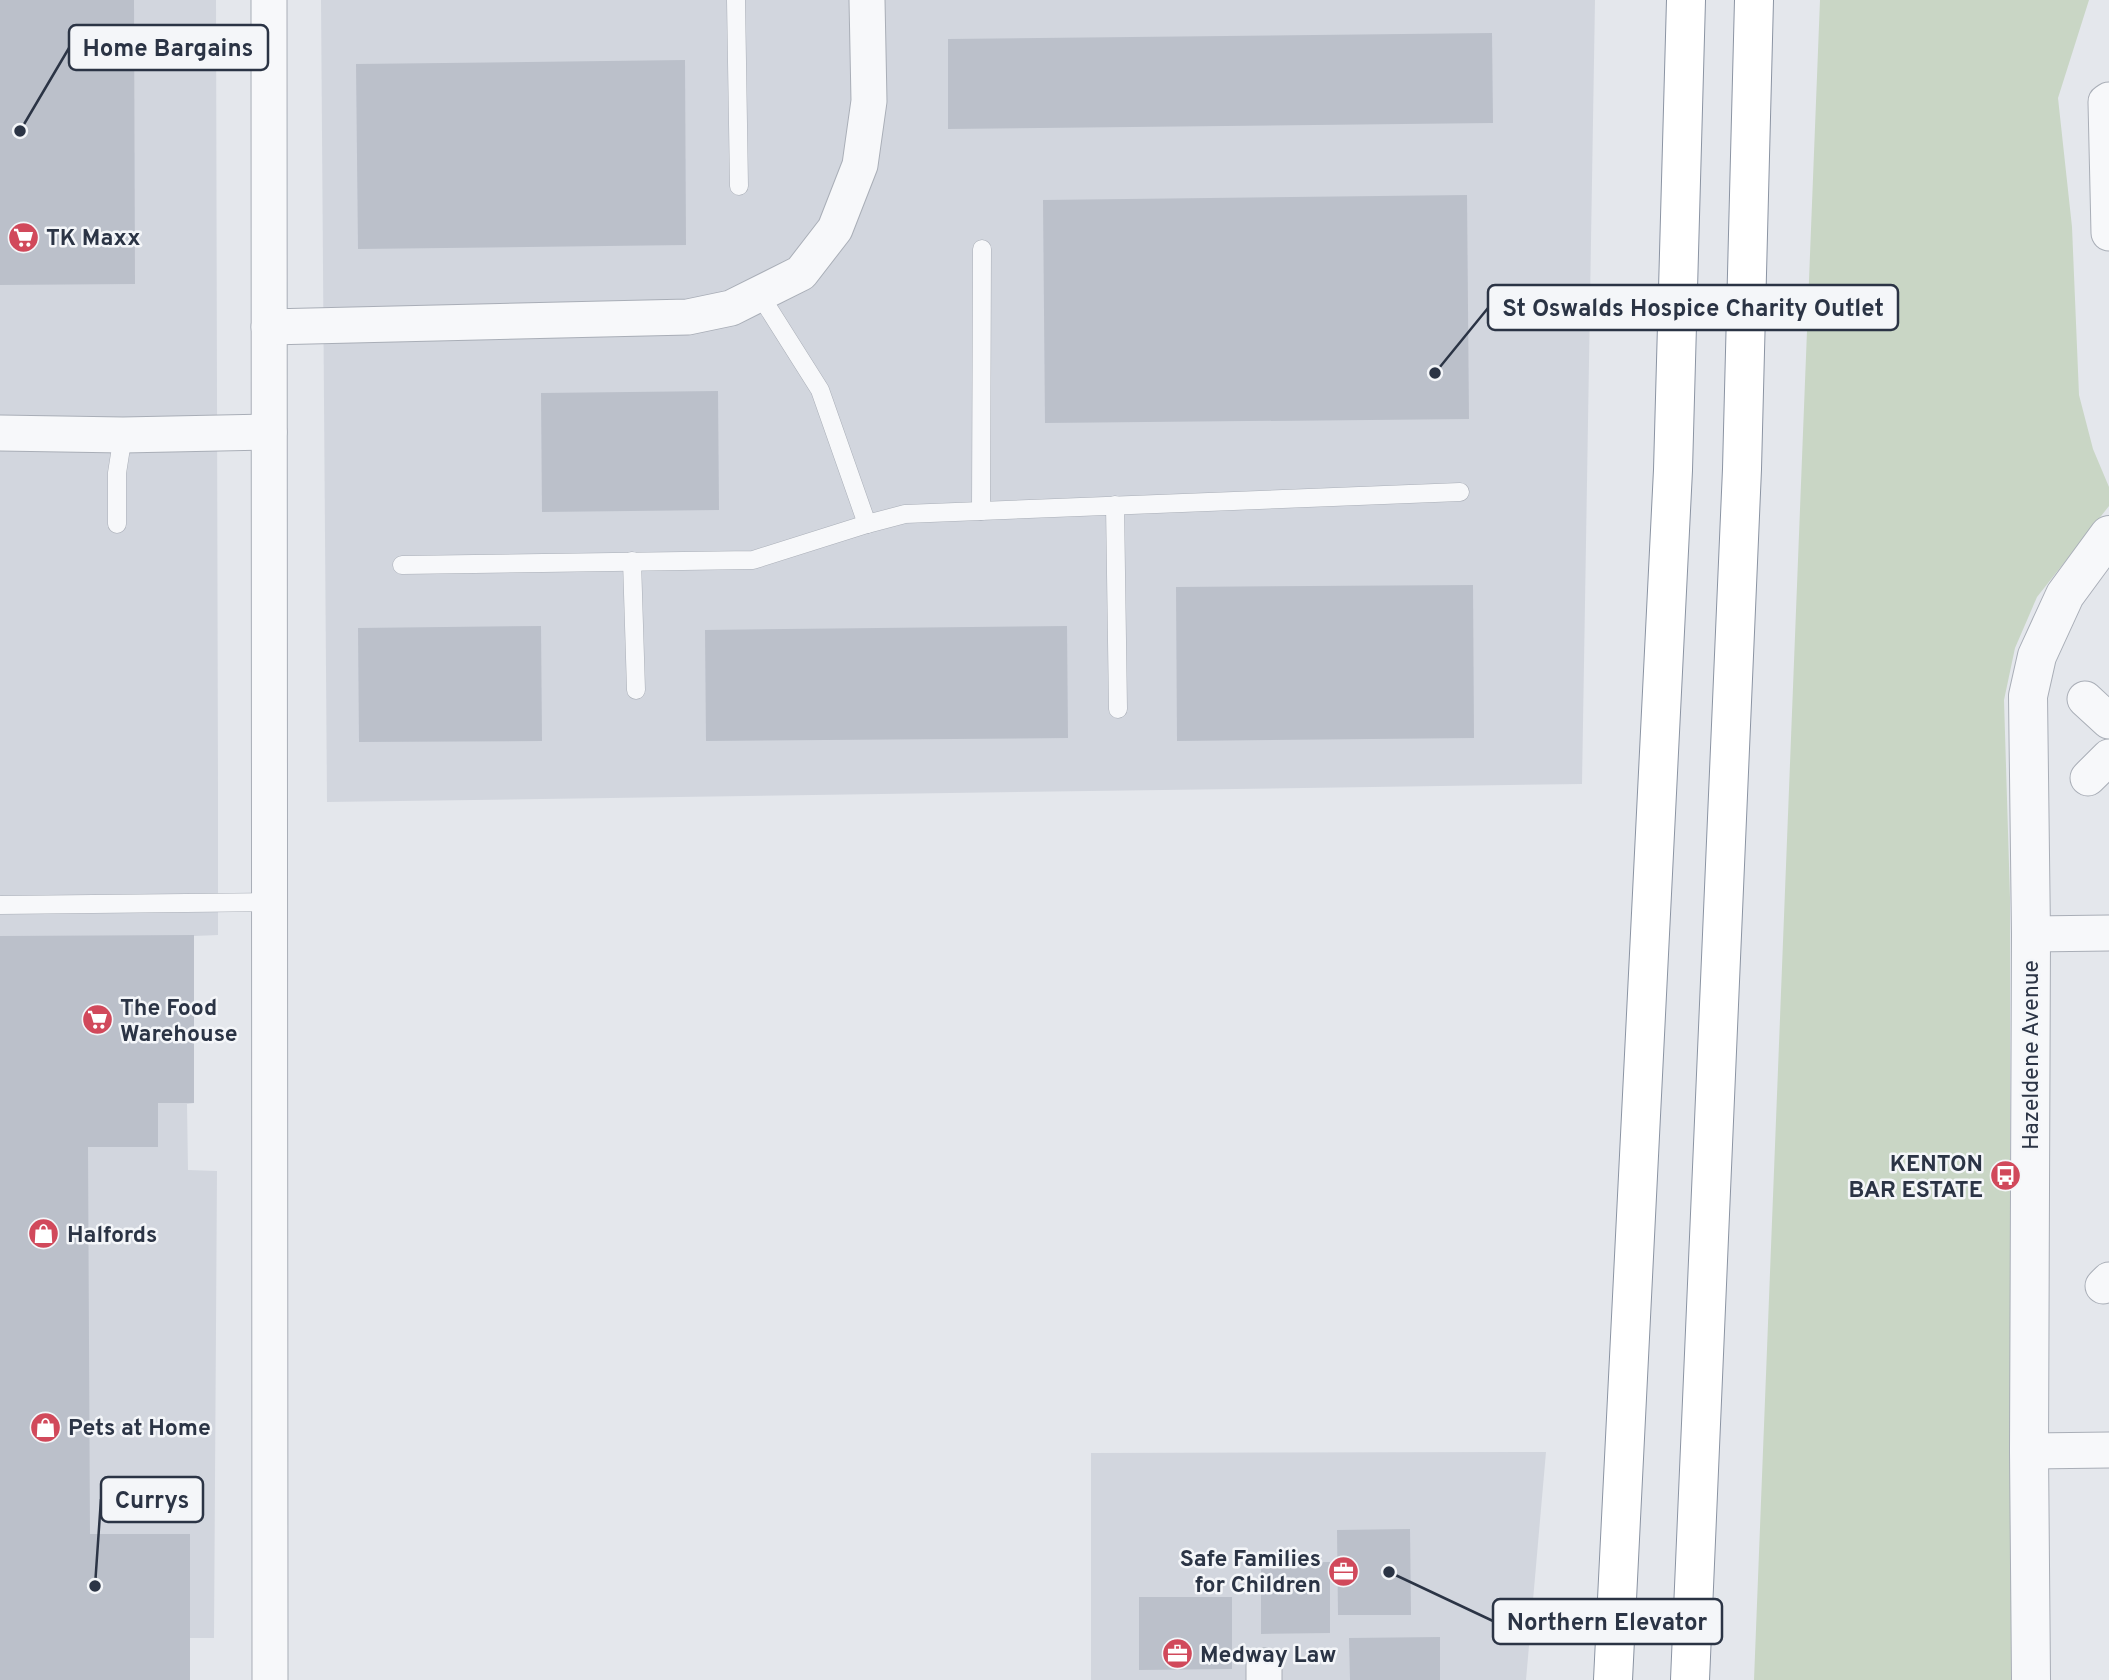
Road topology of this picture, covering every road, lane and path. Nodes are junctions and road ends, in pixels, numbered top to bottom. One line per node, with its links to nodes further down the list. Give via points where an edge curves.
1 (269, 0): 11 (street)
2 (736, 0): 7 (lane)
3 (867, 0): 10 (street, via 869,101 860,165 835,229 801,274)
4 (1686, 0): 32 (highway, via 1673,470)
5 (1754, 0): 33 (highway, via 1742,469)
6 (2109, 100): 8 (street)
7 (739, 186)
8 (2109, 233)
9 (982, 249): 17 (lane)
10 (760, 295): 11 (street, via 731,308 688,317); 19 (lane, via 820,390)
11 (269, 327): 12 (street)
12 (269, 432): 14 (street); 25 (street)
13 (0, 433): 14 (street)
14 (123, 435): 18 (lane)
15 (1460, 492): 16 (lane)
16 (1115, 505): 17 (lane); 24 (lane)
17 (982, 511): 19 (lane, via 905,514)
18 (117, 524)
19 (867, 524): 21 (lane, via 753,560)
20 (2109, 535): 28 (street, Hazeldene Avenue, via 2065,595 2037,656 2028,696)
21 (632, 561): 22 (lane); 23 (lane)
22 (401, 565)
23 (636, 690)
24 (1118, 709)
25 (270, 902): 26 (lane); 31 (street)
26 (0, 905)
27 (2109, 933): 28 (street)
28 (2031, 934): 30 (street, Hazeldene Avenue)
29 (2109, 1450): 30 (street)
30 (2029, 1451): 34 (street, Hazeldene Avenue)
31 (270, 1680)
32 (1613, 1680)
33 (1690, 1680)
34 (2031, 1680)

